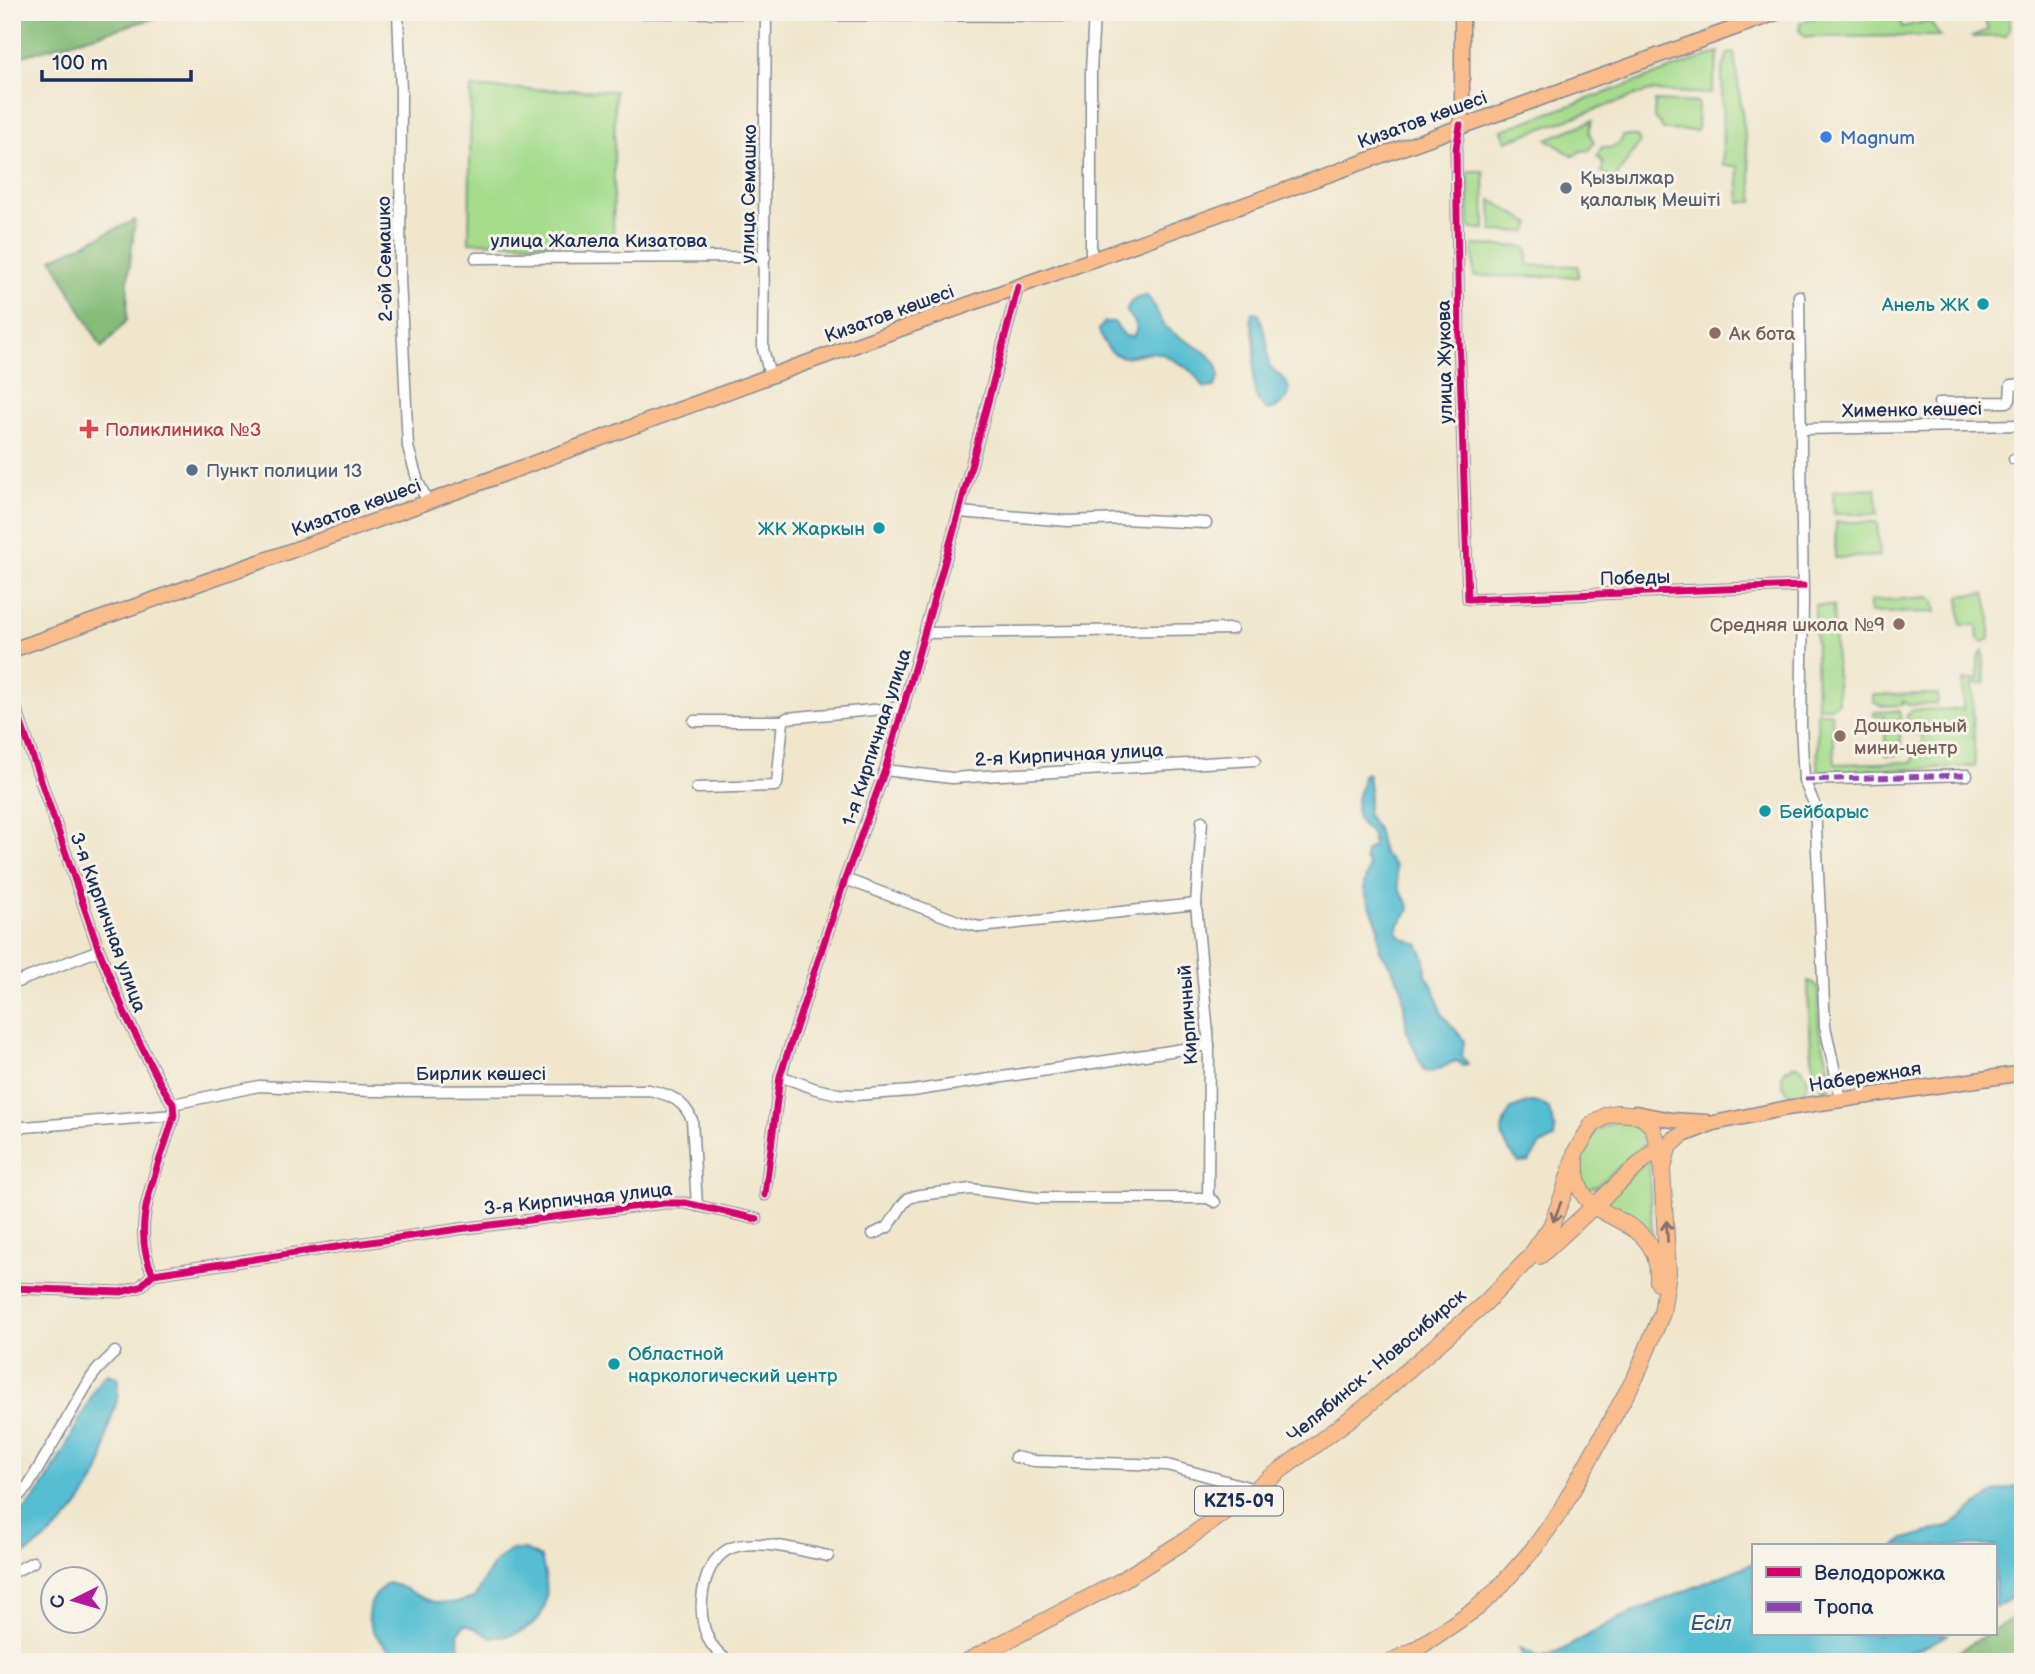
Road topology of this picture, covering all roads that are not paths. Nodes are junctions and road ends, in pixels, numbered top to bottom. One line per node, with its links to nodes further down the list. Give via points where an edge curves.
1 (398, 12): 20 (street, 2-ой Семашко, via 400,279 408,447)
2 (481, 12): 3 (street)
3 (766, 12): 10 (street, улица Семашко)
4 (1462, 12): 9 (main road, улица Жукова)
5 (1779, 12): 9 (main road, Кизатов көшесі)
6 (1094, 14): 8 (street); 12 (street)
7 (816, 15): 8 (street)
8 (965, 15)
9 (1460, 125): 12 (main road, Кизатов көшесі); 24 (street, улица Жукова, via 1456,149 1458,327)
10 (765, 257): 11 (street, улица Жалела Кизатова); 15 (street, улица Семашко, via 763,349)
11 (476, 258)
12 (1091, 260): 13 (main road, Кизатов көшесі)
13 (1018, 287): 15 (main road, Кизатов көшесі); 21 (street, 1-я Кирпичная улица)
14 (1799, 296): 19 (street)
15 (770, 376): 20 (main road, Кизатов көшесі)
16 (2023, 384): 17 (street, via 2011,385 2007,401)
17 (1940, 403)
18 (2023, 425): 19 (street, Хименко көшесі)
19 (1802, 429): 23 (street)
20 (428, 502): 27 (main road, Кизатов көшесі)
21 (959, 512): 22 (street, via 1068,521); 26 (street, 1-я Кирпичная улица)
22 (1206, 523)
23 (1802, 586): 24 (street, Победы); 35 (street)
24 (1468, 599)
25 (1232, 629): 26 (street)
26 (926, 633): 29 (street, 1-я Кирпичная улица)
27 (12, 650)
28 (12, 697): 40 (street, 3-я Кирпичная улица)
29 (904, 707): 30 (street); 33 (street, 1-я Кирпичная улица)
30 (783, 720): 31 (street); 36 (street, via 775,786)
31 (694, 721)
32 (1255, 760): 33 (street, 2-я Кирпичная улица, via 952,778)
33 (885, 769): 38 (street, 1-я Кирпичная улица)
34 (1967, 775): 35 (street)
35 (1804, 780): 45 (street, via 1815,806 1825,1026)
36 (697, 788)
37 (1202, 821): 39 (street, Кирпичный)
38 (845, 879): 39 (street, via 980,927); 44 (street, 1-я Кирпичная улица)
39 (1196, 904): 42 (street, Кирпичный)
40 (99, 950): 41 (street); 46 (street, 3-я Кирпичная улица, via 126,1016)
41 (12, 984)
42 (1209, 1045): 44 (street, via 912,1091 838,1094); 60 (street, Кирпичный, via 1211,1200 1038,1198 971,1189 909,1198 888,1227)
43 (2023, 1073): 45 (main road, Набережная)
44 (780, 1076): 56 (street, 1-я Кирпичная улица)
45 (1841, 1099): 48 (main road, Набережная)
46 (174, 1110): 49 (street, Бирлик көшесі); 57 (street, Бирлик көшесі, via 259,1086 372,1091 649,1090 671,1096 685,1106 692,1120); 61 (street, via 147,1201 144,1252)
47 (1635, 1113): 48 (main road, Набережная); 51 (highway, Челябинск - Новосибирск / KZ15-09, via 1599,1119); 52 (highway, via 1650,1123)
48 (1714, 1122): 50 (main road, Набережная)
49 (12, 1128)
50 (1682, 1134): 52 (main road, Набережная); 53 (highway, via 1666,1151)
51 (1579, 1144): 54 (highway); 63 (highway, Челябинск - Новосибирск / KZ15-09, one-way to 63, via 1559,1208 1542,1243)
52 (1660, 1146): 53 (highway); 55 (highway, KZ15-09)
53 (1663, 1178): 71 (highway, one-way to 53, via 1560,1512 1655,1334 1668,1279)
54 (1577, 1183): 55 (highway, via 1595,1194); 58 (highway)
55 (1617, 1185): 58 (highway, KZ15-09)
56 (765, 1195)
57 (697, 1206): 59 (street, 3-я Кирпичная улица); 61 (street, 3-я Кирпичная улица, via 664,1203)
58 (1594, 1207): 63 (highway, KZ15-09); 71 (highway, via 1636,1231 1650,1245 1657,1266 1658,1294 1642,1342 1573,1481)
59 (757, 1219)
60 (873, 1234)
61 (153, 1274): 62 (street, 3-я Кирпичная улица, via 140,1287 121,1292)
62 (12, 1288)
63 (1485, 1303): 66 (highway, Челябинск - Новосибирск / KZ15-09, via 1362,1410)
64 (116, 1352): 67 (street, via 97,1369 27,1486)
65 (1015, 1457): 66 (street, via 1167,1465)
66 (1255, 1489): 73 (highway, Челябинск - Новосибирск / KZ15-09, via 1119,1582)
67 (12, 1503)
68 (828, 1556): 72 (street, via 743,1545 727,1550 717,1560 704,1587 704,1625 708,1639)
69 (33, 1562): 70 (street)
70 (12, 1573)
71 (1511, 1575): 74 (highway, via 1477,1608)
72 (729, 1662)
73 (966, 1662)
74 (1390, 1662)

